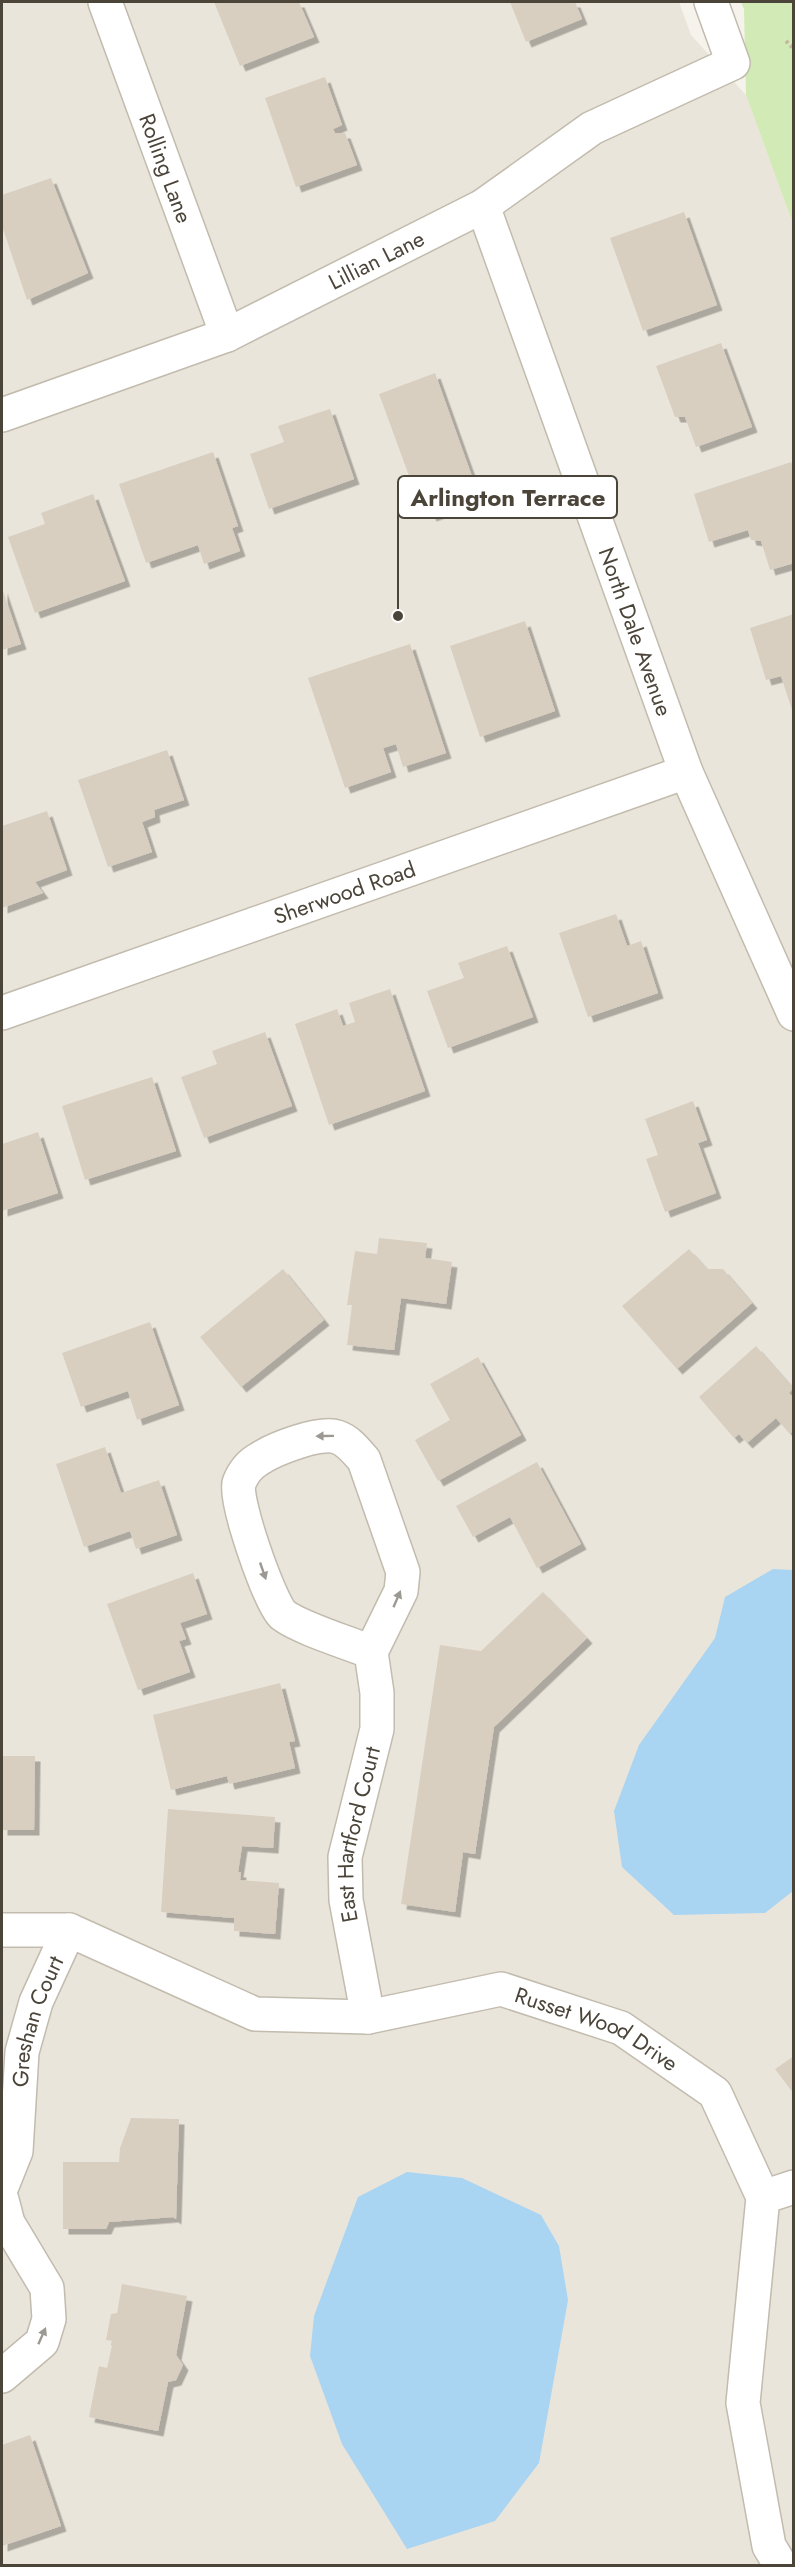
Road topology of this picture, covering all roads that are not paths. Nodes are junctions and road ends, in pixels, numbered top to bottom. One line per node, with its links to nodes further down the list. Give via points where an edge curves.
1 (105, 2): 4 (street, Rolling Lane)
2 (711, 2): 3 (street, Lillian Lane, via 733,63 592,128)
3 (483, 206): 4 (street, Lillian Lane); 6 (street, North Dale Avenue)
4 (227, 335): 5 (street, Lillian Lane)
5 (2, 415)
6 (686, 772): 7 (street, Sherwood Road); 8 (street, North Dale Avenue)
7 (2, 1013)
8 (794, 1014)
9 (371, 1652): 9 (street, one-way to 9, via 401,1591 403,1572 364,1460 336,1436 314,1437 260,1458 247,1469 238,1485 240,1505 272,1598 282,1614); 12 (street, East Hartford Court, via 377,1729 345,1857 346,1900)
10 (2, 1930): 11 (street, Russet Wood Drive)
11 (69, 1930): 12 (street, Russet Wood Drive, via 255,2014); 13 (street, Greshan Court, via 36,2002 22,2052 16,2151)
12 (368, 2017): 15 (street, Russet Wood Drive, via 501,1989 621,2028 714,2093)
13 (2, 2186)
14 (794, 2187): 15 (street)
15 (763, 2196): 18 (street, via 743,2403 769,2546)
16 (2, 2200): 17 (street, one-way to 16, via 42,2342 49,2319 47,2288 8,2223)
17 (2, 2376)
18 (781, 2565)

